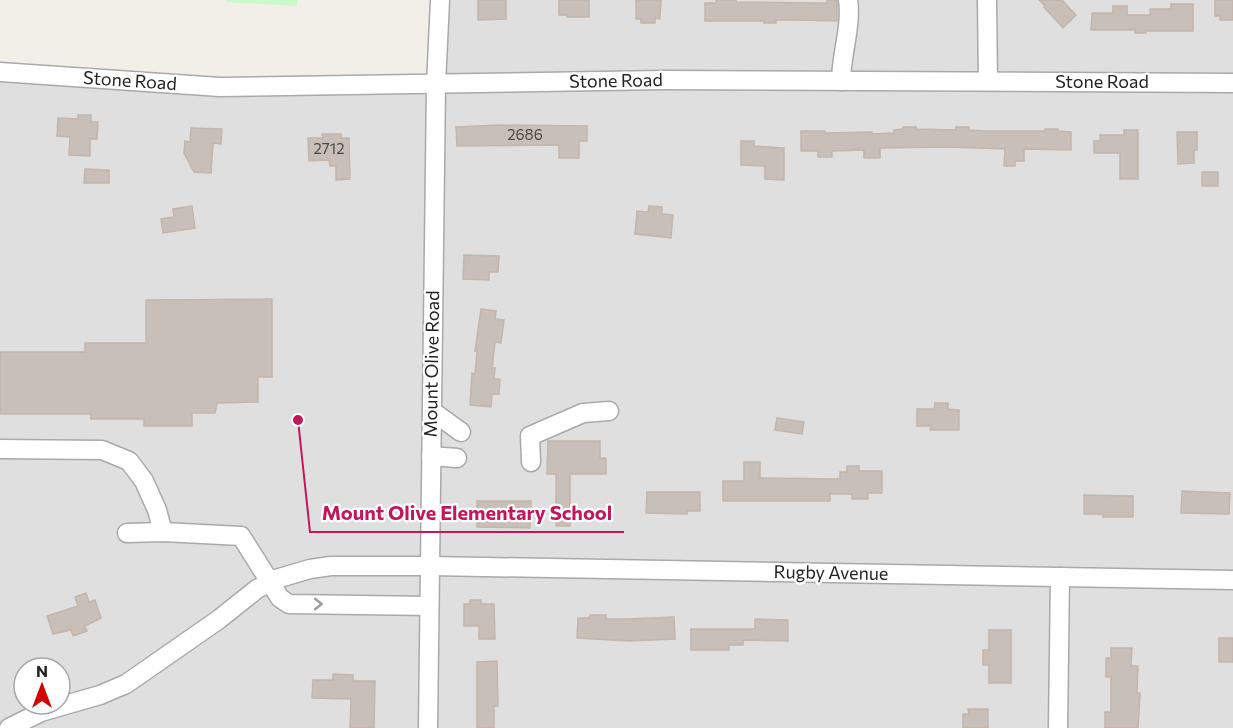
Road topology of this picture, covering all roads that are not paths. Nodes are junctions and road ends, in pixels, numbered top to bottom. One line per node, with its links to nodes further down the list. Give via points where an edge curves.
1 (440, 0): 8 (street, Mount Olive Road)
2 (848, 0): 5 (street)
3 (987, 0): 6 (street)
4 (0, 72): 8 (street, Stone Road, via 220,87)
5 (841, 81): 6 (street, Stone Road); 8 (street, Stone Road)
6 (988, 81): 7 (street, Stone Road)
7 (1233, 82)
8 (436, 84): 9 (street, Mount Olive Road)
9 (432, 411): 11 (street); 13 (street, Mount Olive Road)
10 (609, 411): 15 (street, via 583,413 530,436)
11 (461, 432)
12 (0, 449): 16 (street, via 102,450 129,461 144,481)
13 (431, 456): 14 (street); 18 (street, Mount Olive Road)
14 (457, 458)
15 (531, 462)
16 (163, 532): 17 (street); 21 (street, via 241,536)
17 (127, 533)
18 (430, 566): 19 (street, Rugby Avenue); 21 (street, Rugby Avenue, via 331,566); 22 (street, Mount Olive Road)
19 (1060, 577): 20 (street, Rugby Avenue); 25 (street)
20 (1233, 580)
21 (271, 582): 22 (street, one-way to 22, via 280,598 289,604); 23 (street, Rugby Avenue, via 126,684 41,712)
22 (429, 606): 24 (street, Mount Olive Road)
23 (9, 728)
24 (428, 728)
25 (1058, 728)

